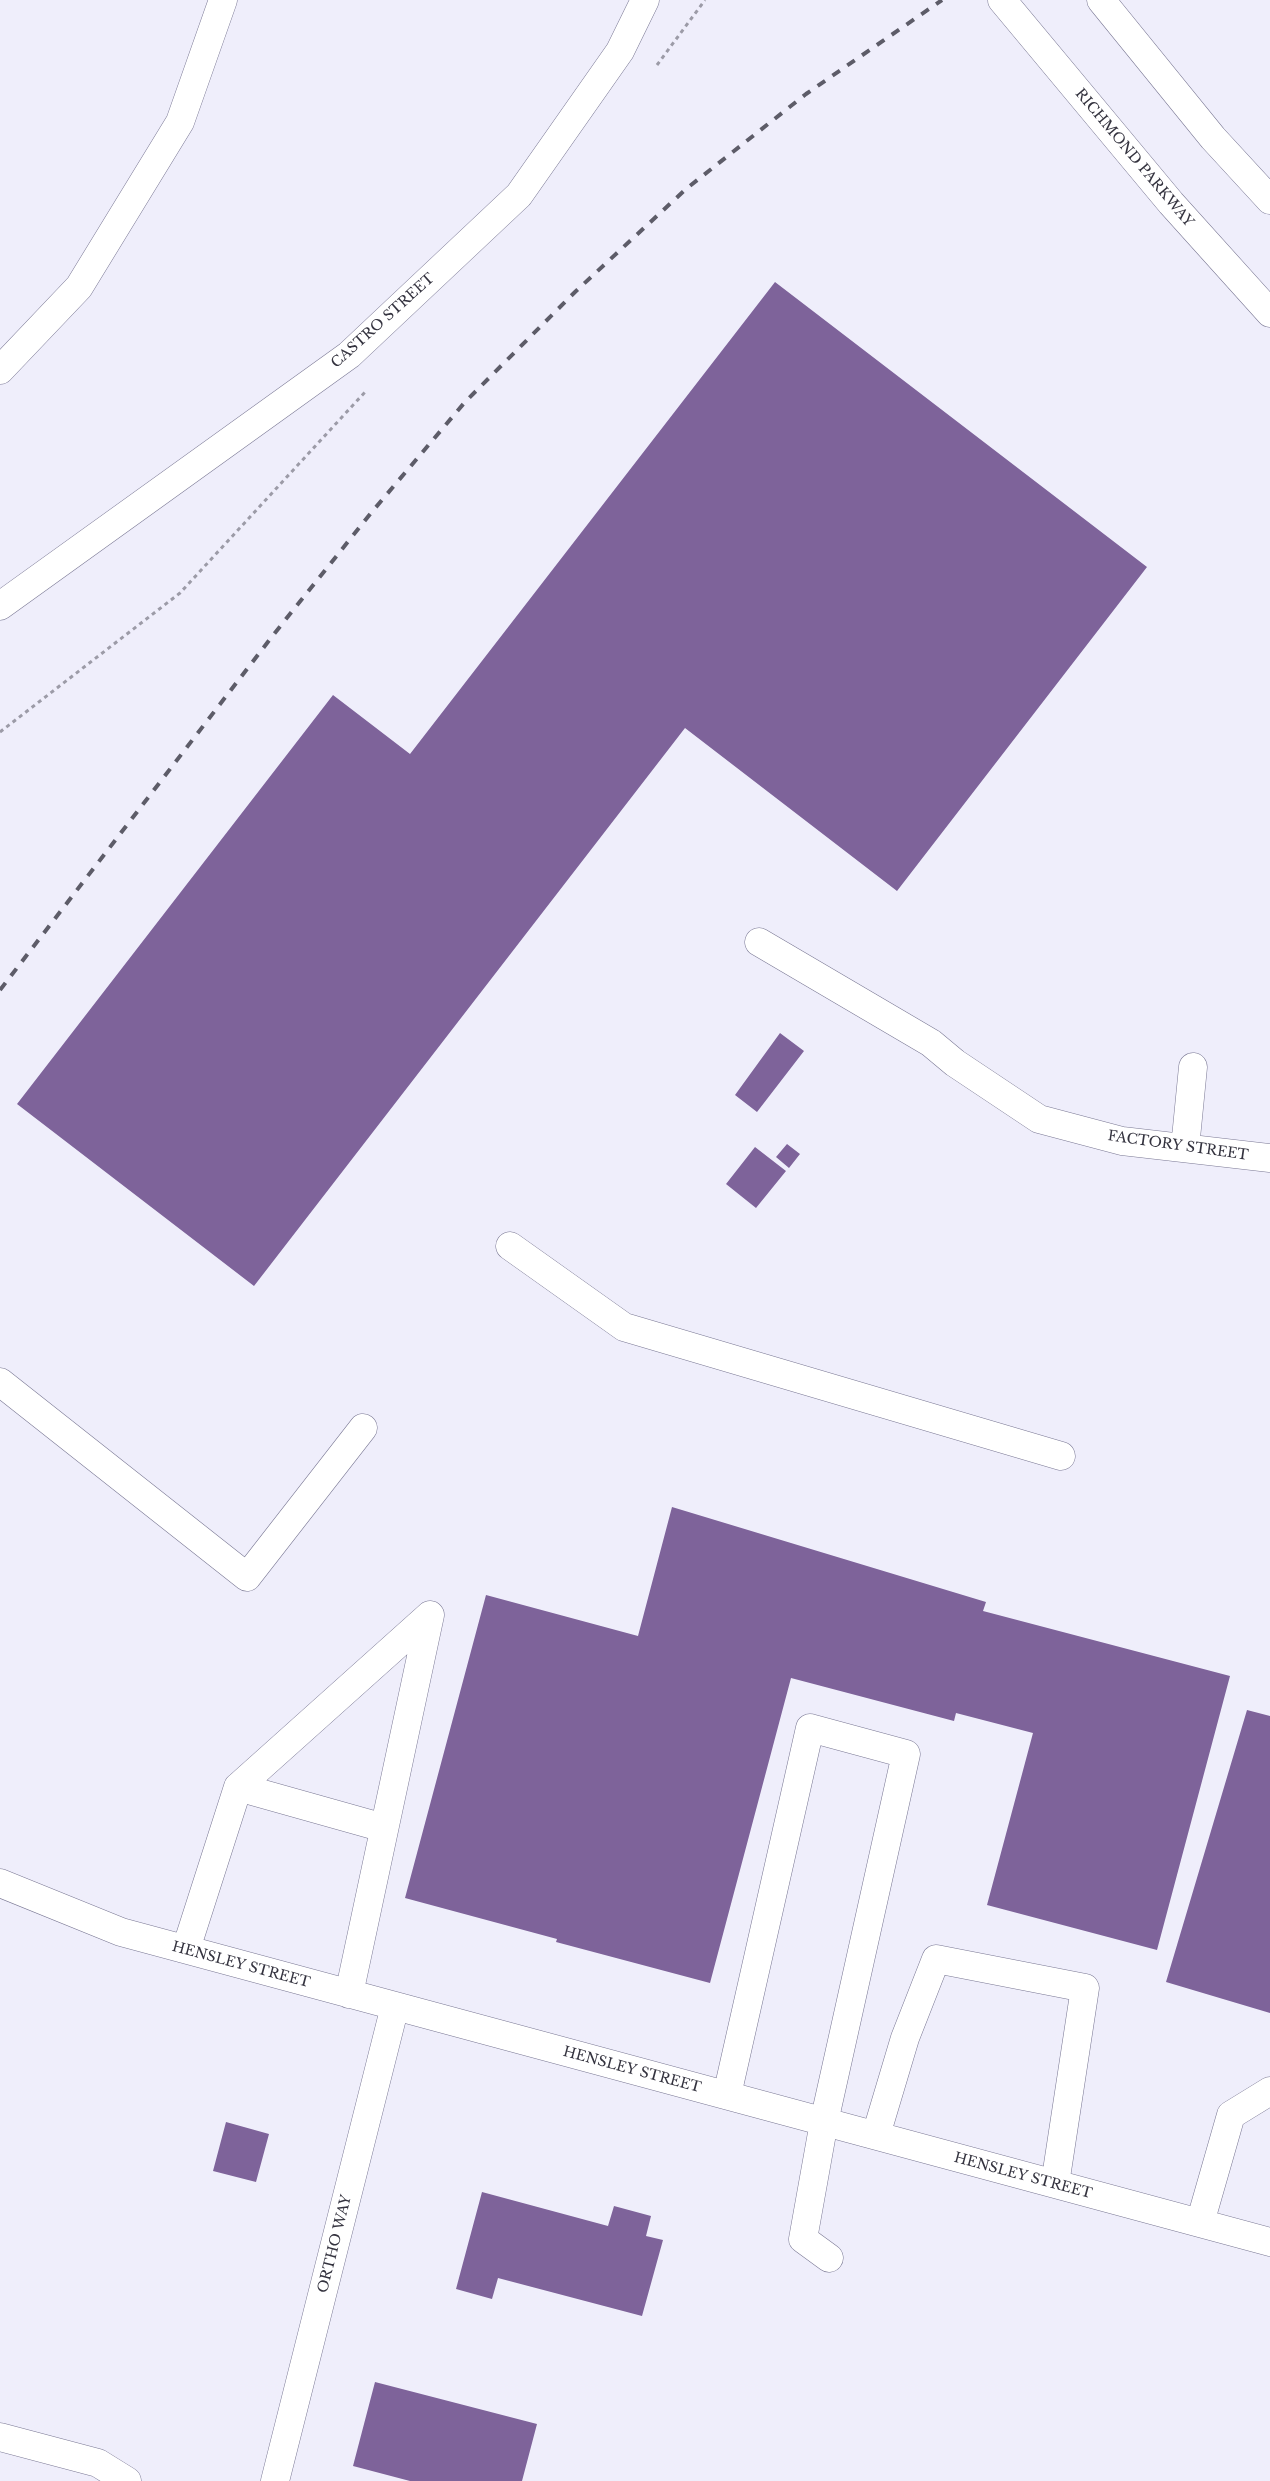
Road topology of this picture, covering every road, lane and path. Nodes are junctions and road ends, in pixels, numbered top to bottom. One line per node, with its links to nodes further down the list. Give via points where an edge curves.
1 (223, 0): 7 (main road, via 180,122 79,287)
2 (645, 0): 8 (main road, CASTRO STREET, via 620,52 519,195 349,355)
3 (1002, 0): 6 (main road, RICHMOND PARKWAY, via 1171,203)
4 (1100, 0): 5 (main road, via 1213,138)
5 (1270, 200)
6 (1270, 313)
7 (0, 370)
8 (0, 606)
9 (759, 942): 11 (main road, FACTORY STREET, via 931,1042 955,1063 1039,1119 1122,1141)
10 (1193, 1068): 11 (main road)
11 (1185, 1148): 12 (main road, FACTORY STREET)
12 (1270, 1158)
13 (510, 1246): 16 (main road, via 624,1327)
14 (0, 1382): 15 (main road, via 247,1577)
15 (363, 1428)
16 (1061, 1456)
17 (238, 1787): 18 (main road); 18 (main road, via 430,1615); 20 (main road)
18 (384, 1828): 21 (main road)
19 (0, 1883): 20 (main road, HENSLEY STREET, via 121,1932)
20 (186, 1950): 21 (main road, HENSLEY STREET)
21 (349, 1994): 22 (main road, HENSLEY STREET)
22 (395, 2006): 24 (main road, HENSLEY STREET); 33 (main road, ORTHO WAY)
23 (1270, 2091): 28 (main road, via 1231,2116)
24 (727, 2096): 25 (main road, HENSLEY STREET); 25 (main road, via 810,1728 897,1751 906,1754)
25 (824, 2122): 26 (main road, HENSLEY STREET); 30 (main road, via 803,2239)
26 (876, 2136): 27 (main road, HENSLEY STREET); 27 (main road, via 905,2038 936,1958 1086,1988)
27 (1055, 2184): 28 (main road, HENSLEY STREET)
28 (1200, 2223): 29 (main road, HENSLEY STREET)
29 (1270, 2242)
30 (829, 2258)
31 (0, 2437): 32 (main road, via 98,2463)
32 (127, 2481)
33 (275, 2481)

